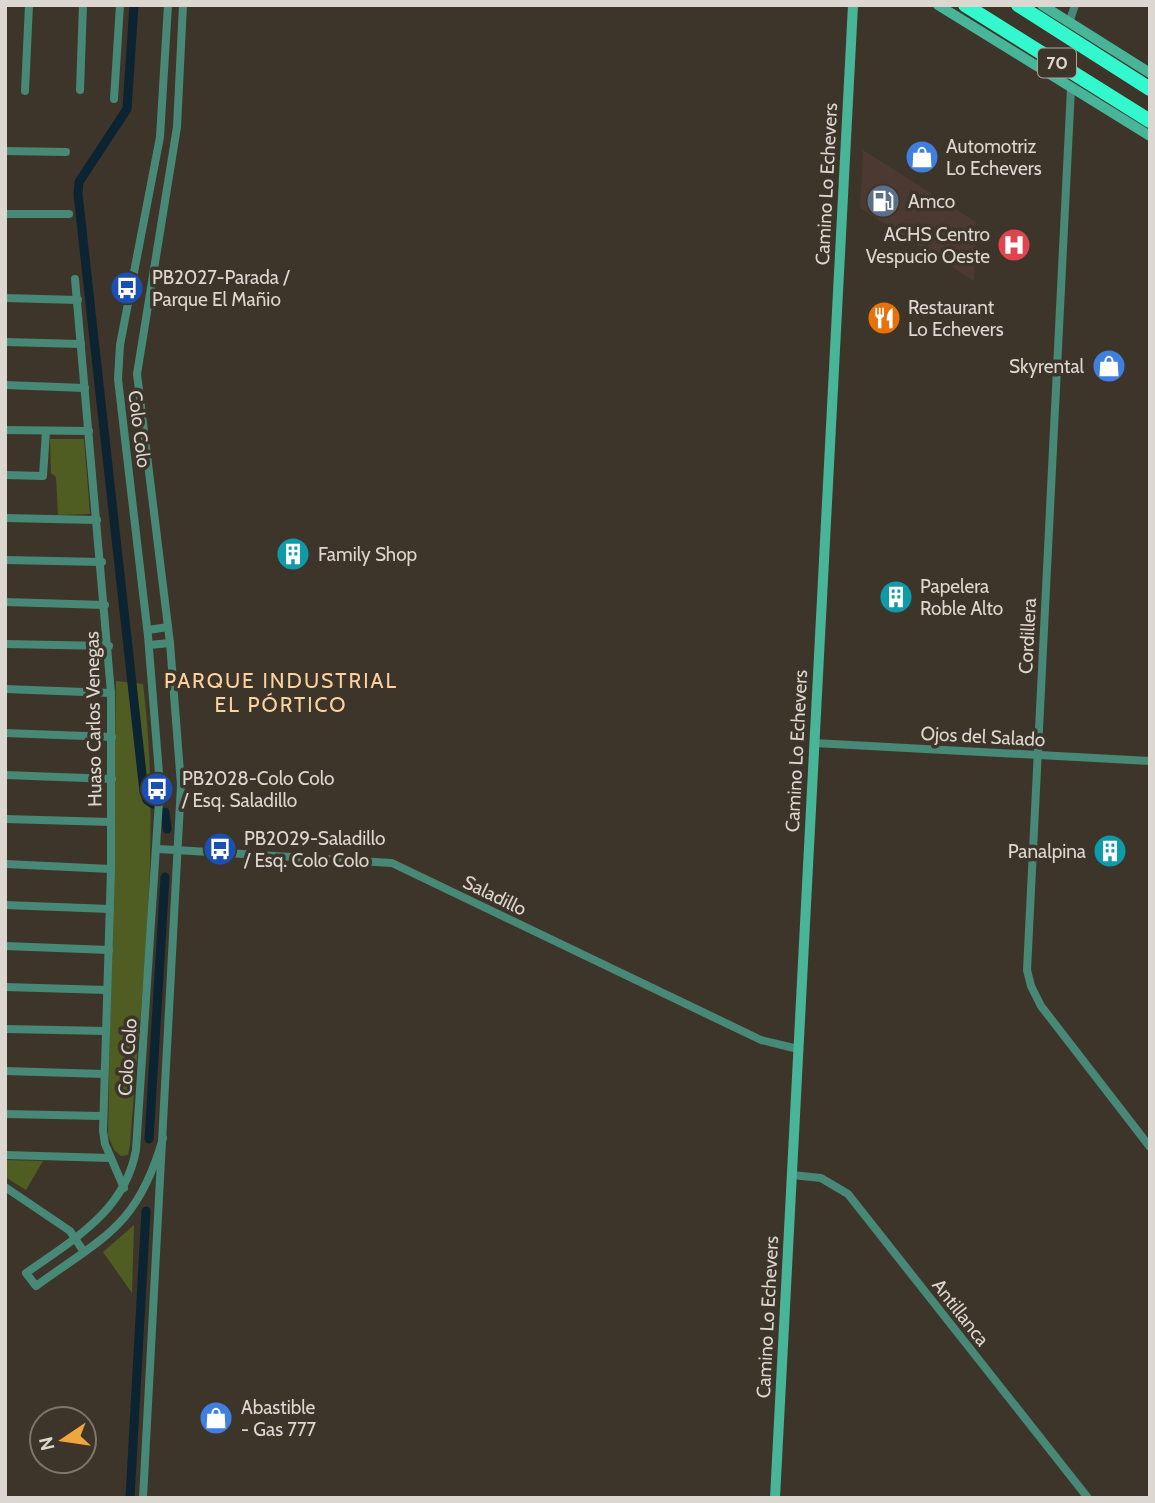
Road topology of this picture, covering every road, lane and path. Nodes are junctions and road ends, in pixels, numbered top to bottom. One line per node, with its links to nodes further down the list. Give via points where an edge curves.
1 (29, 5): 19 (street)
2 (83, 5): 18 (street)
3 (120, 5): 20 (street)
4 (168, 5): 12 (street, Colo Colo)
5 (183, 5): 14 (street, Colo Colo)
6 (853, 5): 58 (main road, Camino Lo Echevers)
7 (938, 5): 16 (main road)
8 (965, 5): 21 (highway, 70)
9 (1018, 5): 17 (highway, 70)
10 (1042, 5): 13 (main road)
11 (1075, 5): 13 (street)
12 (167, 20): 14 (street); 27 (street, Colo Colo, via 160,136)
13 (1069, 23): 15 (main road)
14 (182, 30): 28 (street, Colo Colo, via 177,127)
15 (1150, 73)
16 (1071, 88): 22 (main road); 59 (street, Cordillera)
17 (1150, 89)
18 (80, 90)
19 (25, 91)
20 (114, 99)
21 (1150, 121)
22 (1150, 136)
23 (5, 151): 24 (street)
24 (66, 152)
25 (5, 214): 26 (street)
26 (69, 214)
27 (144, 219): 28 (street); 29 (street, Colo Colo)
28 (161, 222): 30 (street, Colo Colo)
29 (141, 234): 30 (street); 49 (street, Colo Colo, via 118,379)
30 (158, 237): 48 (street, Colo Colo, via 137,374)
31 (75, 279): 33 (street, Huaso Carlos Venegas)
32 (5, 298): 33 (street)
33 (78, 300): 35 (street, Huaso Carlos Venegas)
34 (5, 342): 35 (street)
35 (81, 344): 37 (street, Huaso Carlos Venegas)
36 (5, 385): 37 (street)
37 (85, 387): 40 (street, Huaso Carlos Venegas)
38 (5, 430): 39 (street)
39 (46, 431): 40 (street); 41 (street, via 43,476)
40 (89, 432): 43 (street, Huaso Carlos Venegas)
41 (5, 475)
42 (5, 517): 43 (street)
43 (97, 520): 45 (street, Huaso Carlos Venegas)
44 (5, 560): 45 (street)
45 (102, 562): 47 (street, Huaso Carlos Venegas)
46 (5, 602): 47 (street)
47 (105, 605): 53 (street, Huaso Carlos Venegas)
48 (168, 627): 49 (street); 50 (street, Colo Colo)
49 (148, 630): 52 (street, Colo Colo)
50 (170, 643): 52 (street); 66 (street, Colo Colo, via 181,785)
51 (5, 644): 53 (street)
52 (149, 645): 65 (street, Colo Colo, via 159,736)
53 (109, 646): 55 (street, Huaso Carlos Venegas)
54 (5, 690): 55 (street)
55 (111, 693): 57 (street, Huaso Carlos Venegas)
56 (5, 733): 57 (street)
57 (112, 737): 62 (street, Huaso Carlos Venegas)
58 (814, 743): 59 (street, Ojos del Salado); 77 (main road, Camino Lo Echevers)
59 (1037, 754): 60 (street, Ojos del Salado); 83 (street, Cordillera, via 1027,961 1031,986 1041,1006)
60 (1150, 761)
61 (5, 775): 62 (street)
62 (112, 779): 64 (street, Huaso Carlos Venegas)
63 (5, 819): 64 (street)
64 (111, 822): 68 (street, Huaso Carlos Venegas)
65 (158, 849): 66 (street, Saladillo); 86 (street, Colo Colo)
66 (179, 851): 77 (street, Saladillo, via 392,863 761,1040); 82 (street, Colo Colo)
67 (5, 864): 68 (street)
68 (111, 869): 70 (street, Huaso Carlos Venegas)
69 (5, 905): 70 (street)
70 (110, 909): 72 (street, Huaso Carlos Venegas)
71 (5, 946): 72 (street)
72 (108, 950): 74 (street, Huaso Carlos Venegas)
73 (5, 987): 74 (street)
74 (107, 990): 76 (street, Huaso Carlos Venegas)
75 (5, 1029): 76 (street)
76 (106, 1031): 79 (street, Huaso Carlos Venegas)
77 (798, 1049): 87 (main road, Camino Lo Echevers)
78 (5, 1071): 79 (street)
79 (104, 1074): 81 (street, Huaso Carlos Venegas)
80 (5, 1114): 81 (street)
81 (102, 1116): 85 (street, Huaso Carlos Venegas)
82 (163, 1138): 90 (street, Colo Colo, via 153,1174); 91 (street, Colo Colo)
83 (1150, 1147)
84 (5, 1155): 85 (street)
85 (110, 1158): 86 (street, via 118,1163); 89 (street, Huaso Carlos Venegas)
86 (134, 1159): 89 (street, Colo Colo)
87 (792, 1175): 95 (main road, Camino Lo Echevers); 96 (street, Antillanca, via 821,1178 848,1194)
88 (5, 1187): 92 (street)
89 (124, 1188): 92 (street, Colo Colo, via 102,1217)
90 (139, 1200): 91 (street); 93 (street, Colo Colo, via 118,1226)
91 (159, 1205): 94 (street, Colo Colo)
92 (76, 1238): 93 (street); 93 (street, Colo Colo, via 26,1273 36,1286)
93 (84, 1252)
94 (143, 1498)
95 (775, 1498)
96 (1088, 1498)

